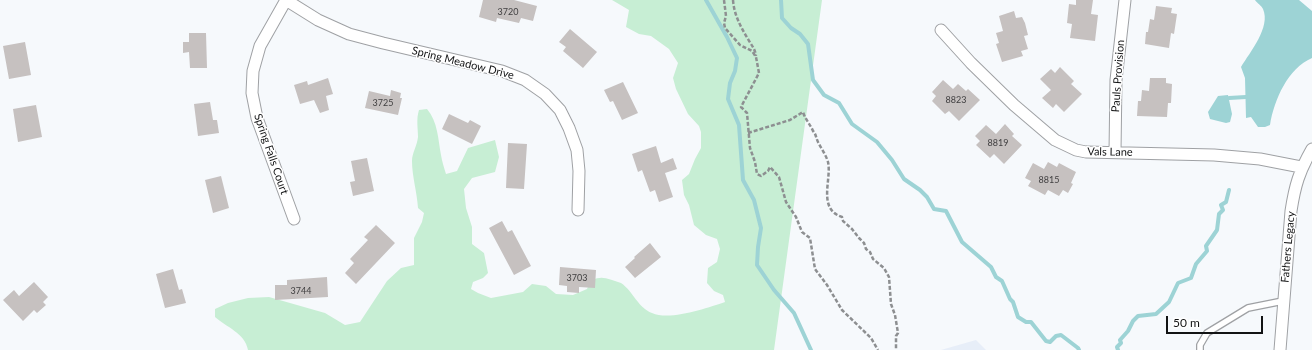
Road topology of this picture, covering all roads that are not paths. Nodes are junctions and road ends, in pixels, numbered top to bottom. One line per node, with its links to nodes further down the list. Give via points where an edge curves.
1 (286, 0): 7 (street, Spring Meadow Drive, via 318,20 349,34 502,71 526,80 545,94 560,110 569,128 577,150); 8 (street, Spring Falls Court, via 260,46 253,71 252,93 257,118)
2 (1125, 0): 5 (street, Pauls Provision, via 1116,80)
3 (941, 30): 5 (street, Vals Lane, via 1014,105 1055,140 1086,152)
4 (1312, 149): 6 (street, Fathers Legacy)
5 (1115, 152): 6 (street, Vals Lane, via 1214,155 1260,159)
6 (1301, 168): 9 (street, Fathers Legacy, via 1294,188)
7 (578, 210)
8 (294, 218)
9 (1283, 301): 10 (lane, via 1248,308 1207,333); 11 (street, Fathers Legacy)
10 (1200, 350)
11 (1280, 350)

